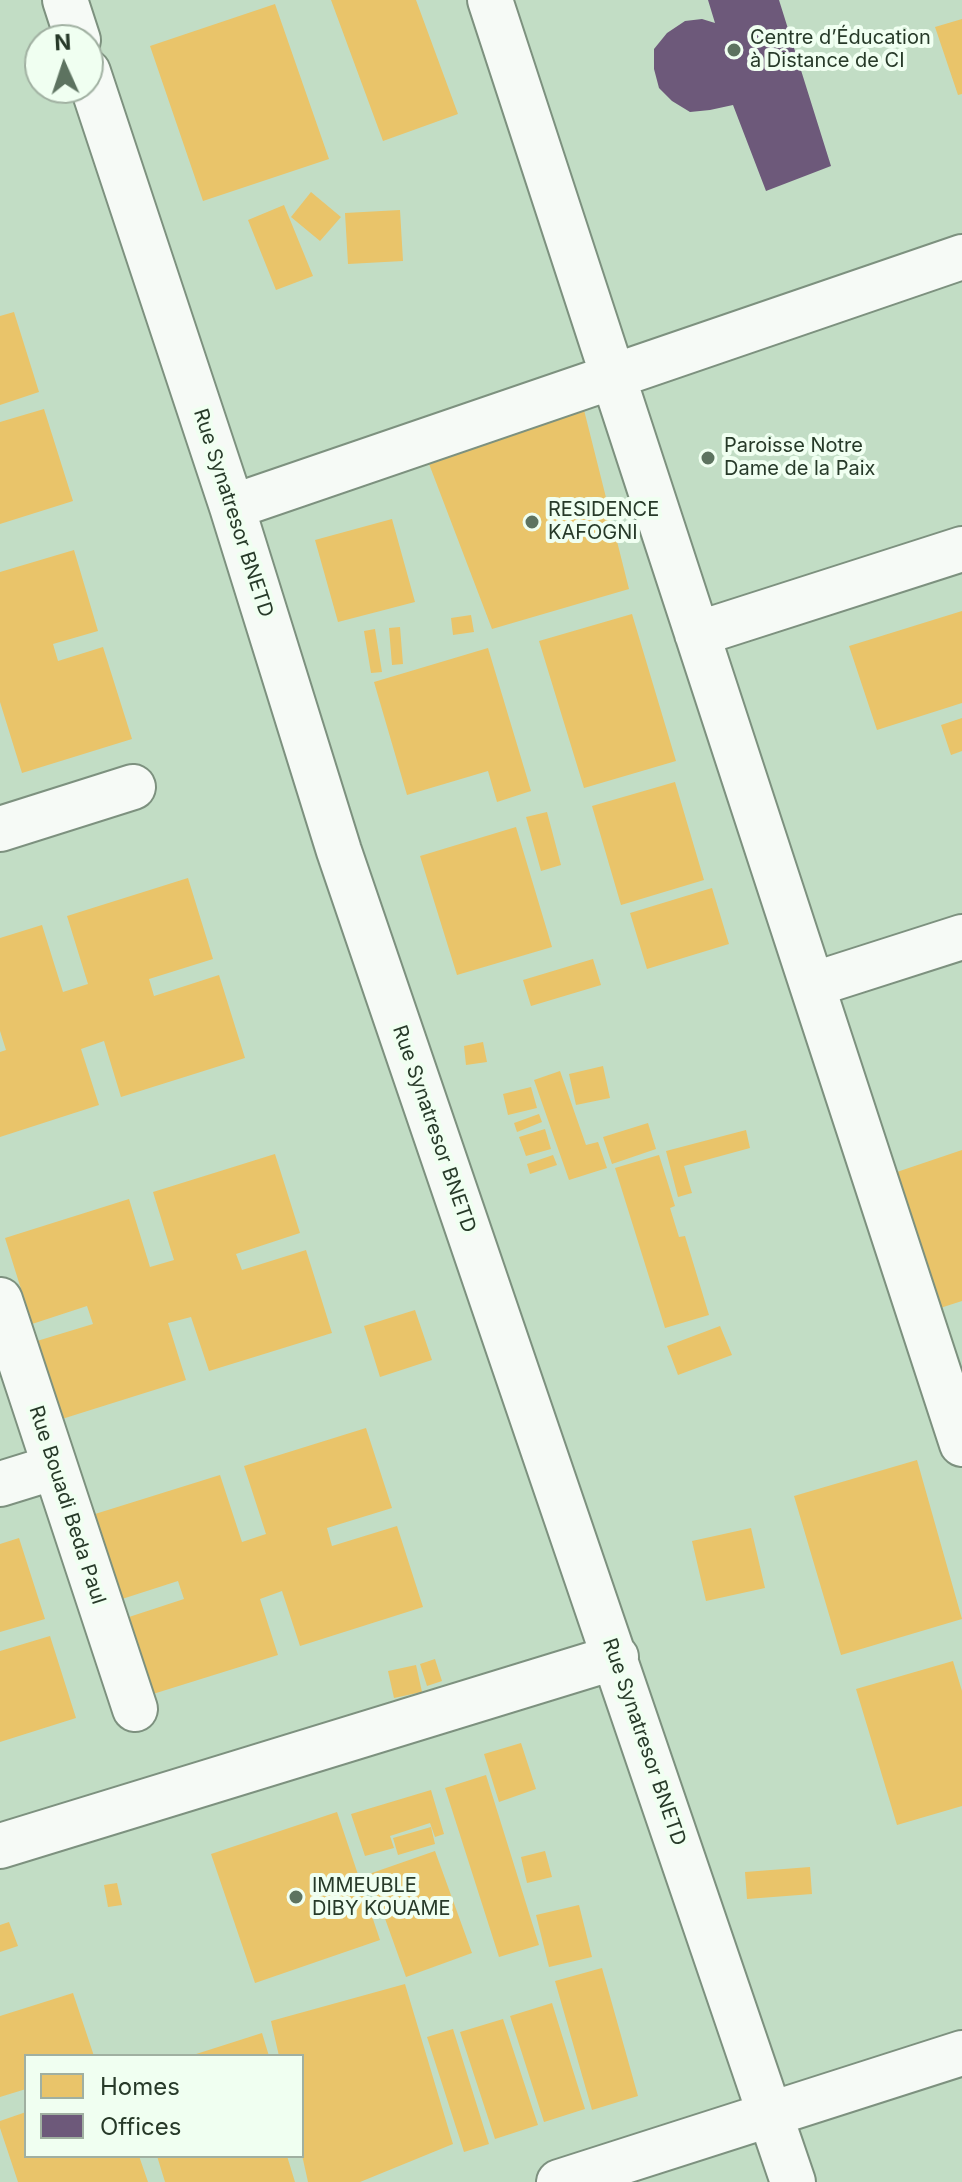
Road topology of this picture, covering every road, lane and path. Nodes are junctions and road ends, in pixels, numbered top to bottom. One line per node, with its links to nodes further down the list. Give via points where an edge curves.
1 (65, 0): 3 (street)
2 (490, 0): 6 (street)
3 (73, 24)
4 (99, 104): 7 (street, Rue Synatresor BNETD)
5 (962, 257): 6 (street)
6 (613, 376): 7 (street); 9 (street)
7 (232, 507): 19 (street, Rue Synatresor BNETD, via 339,851)
8 (962, 549): 9 (street)
9 (697, 634): 13 (street)
10 (133, 787): 11 (street)
11 (0, 829)
12 (962, 937): 13 (street)
13 (812, 985): 15 (street)
14 (0, 1300): 17 (street, Rue Bouadi Beda Paul)
15 (946, 1341): 16 (street)
16 (962, 1444)
17 (55, 1467): 18 (street); 20 (street, Rue Bouadi Beda Paul)
18 (0, 1484)
19 (616, 1657): 21 (street); 23 (street, Rue Synatresor BNETD)
20 (135, 1709)
21 (0, 1846)
22 (962, 2053): 23 (street)
23 (771, 2113): 24 (street); 25 (street, Rue Synatresor BNETD)
24 (559, 2182)
25 (793, 2182)

